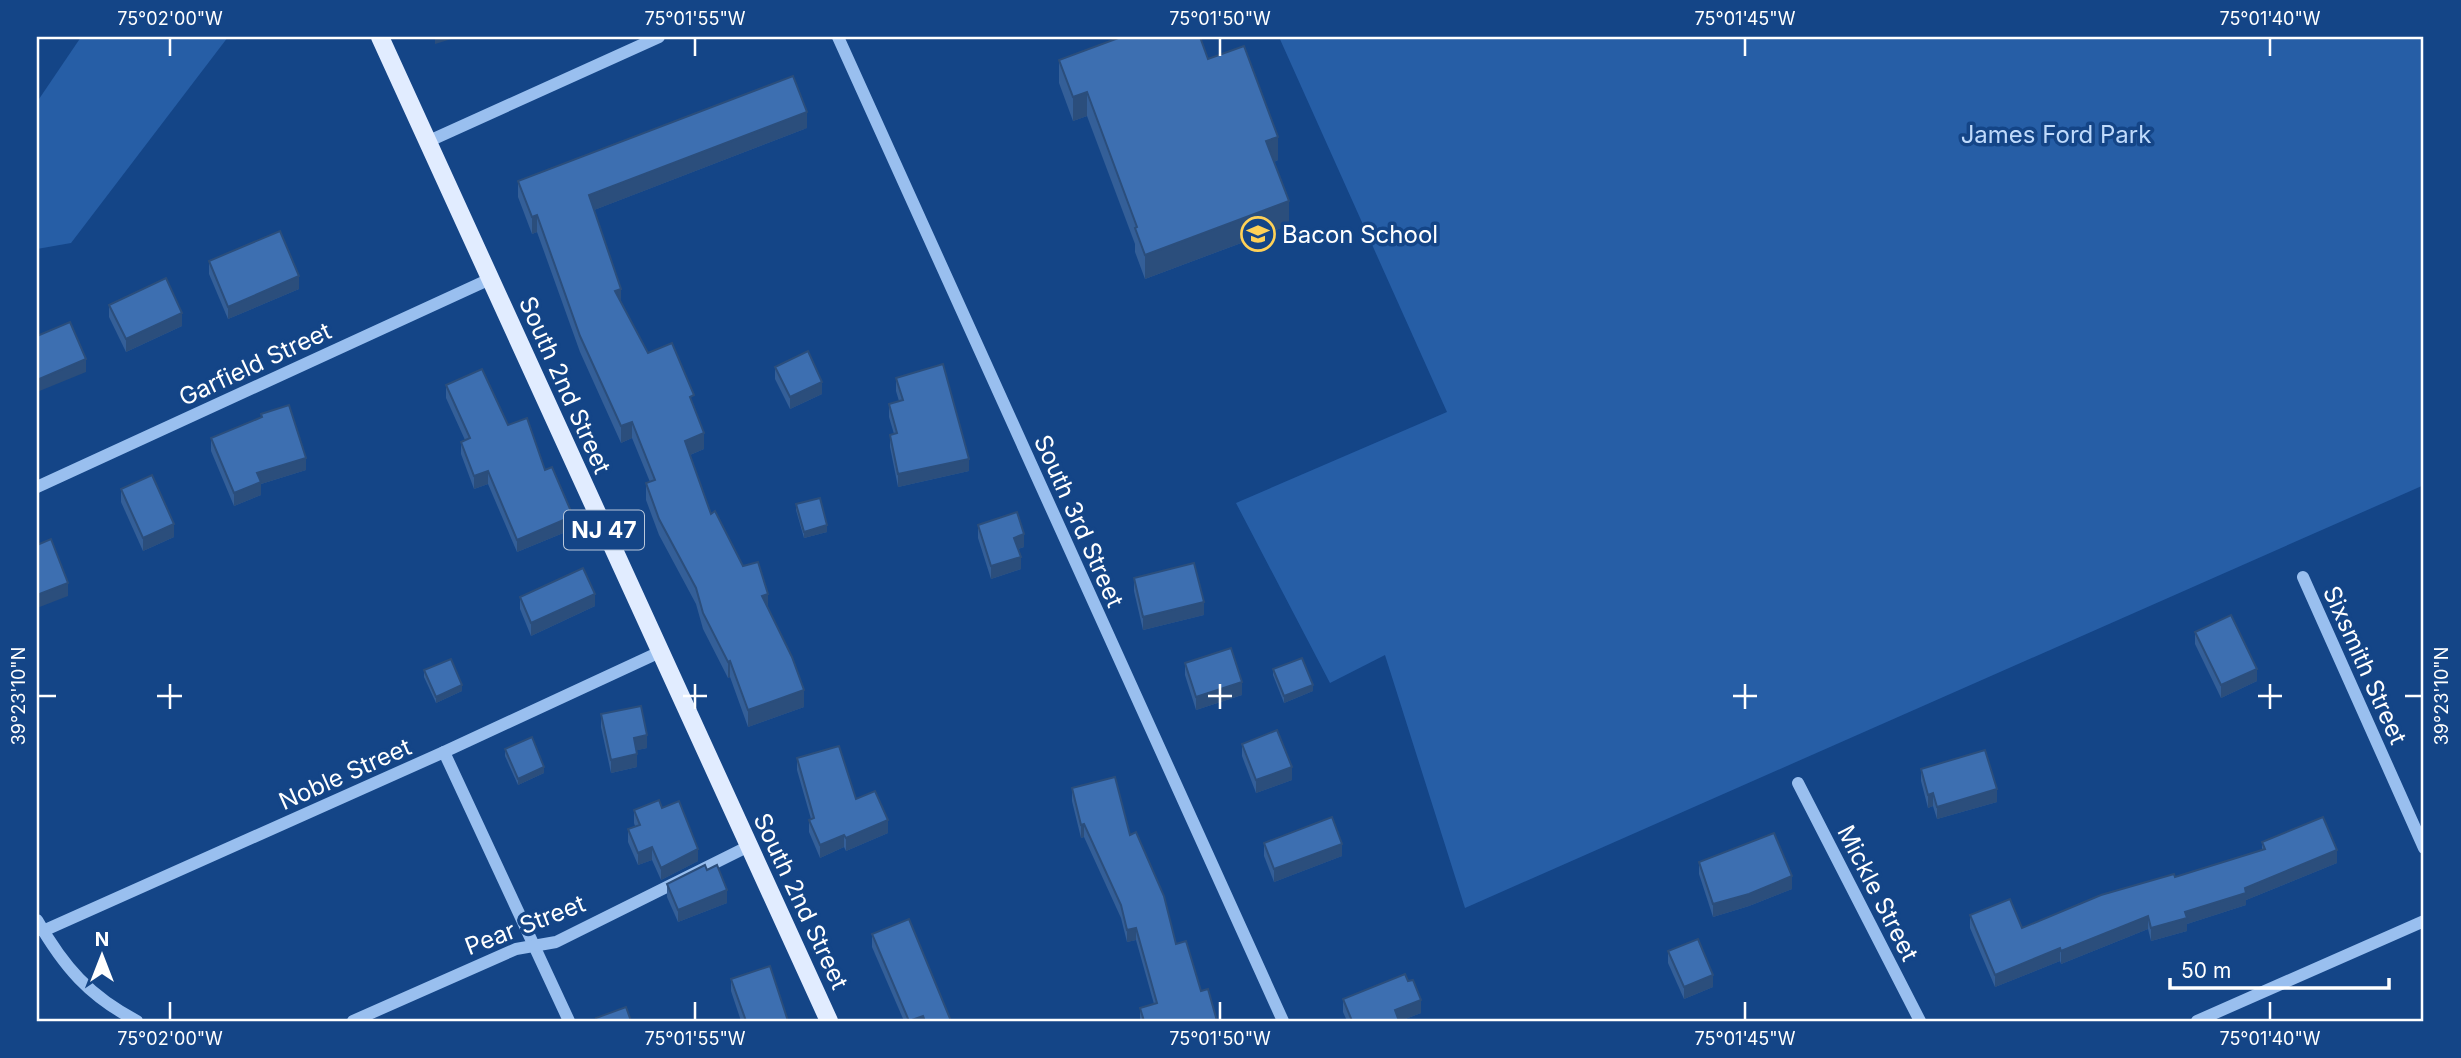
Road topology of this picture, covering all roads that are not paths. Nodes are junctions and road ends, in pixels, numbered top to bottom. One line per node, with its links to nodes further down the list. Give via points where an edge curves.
1 (380, 37): 4 (main road, South 2nd Street / NJ 47)
2 (659, 37): 4 (street)
3 (838, 37): 20 (street, South 3rd Street)
4 (429, 141): 5 (main road, South 2nd Street / NJ 47)
5 (490, 279): 6 (street, Garfield Street); 8 (main road, South 2nd Street / NJ 47)
6 (37, 487)
7 (2303, 577): 12 (street, Sixsmith Street)
8 (662, 651): 9 (street, Noble Street); 11 (main road, South 2nd Street / NJ 47)
9 (444, 752): 14 (street, Noble Street); 15 (street)
10 (1798, 783): 21 (street, Mickle Street)
11 (749, 846): 15 (street, Pear Street, via 556,942); 19 (main road, South 2nd Street / NJ 47)
12 (2424, 848)
13 (2424, 921): 22 (street)
14 (40, 926): 16 (street, via 57,955 82,983 113,1009)
15 (535, 945): 17 (street, Pear Street, via 516,949); 18 (street)
16 (137, 1021)
17 (353, 1021)
18 (569, 1021)
19 (829, 1021)
20 (1283, 1021)
21 (1920, 1021)
22 (2197, 1021)

